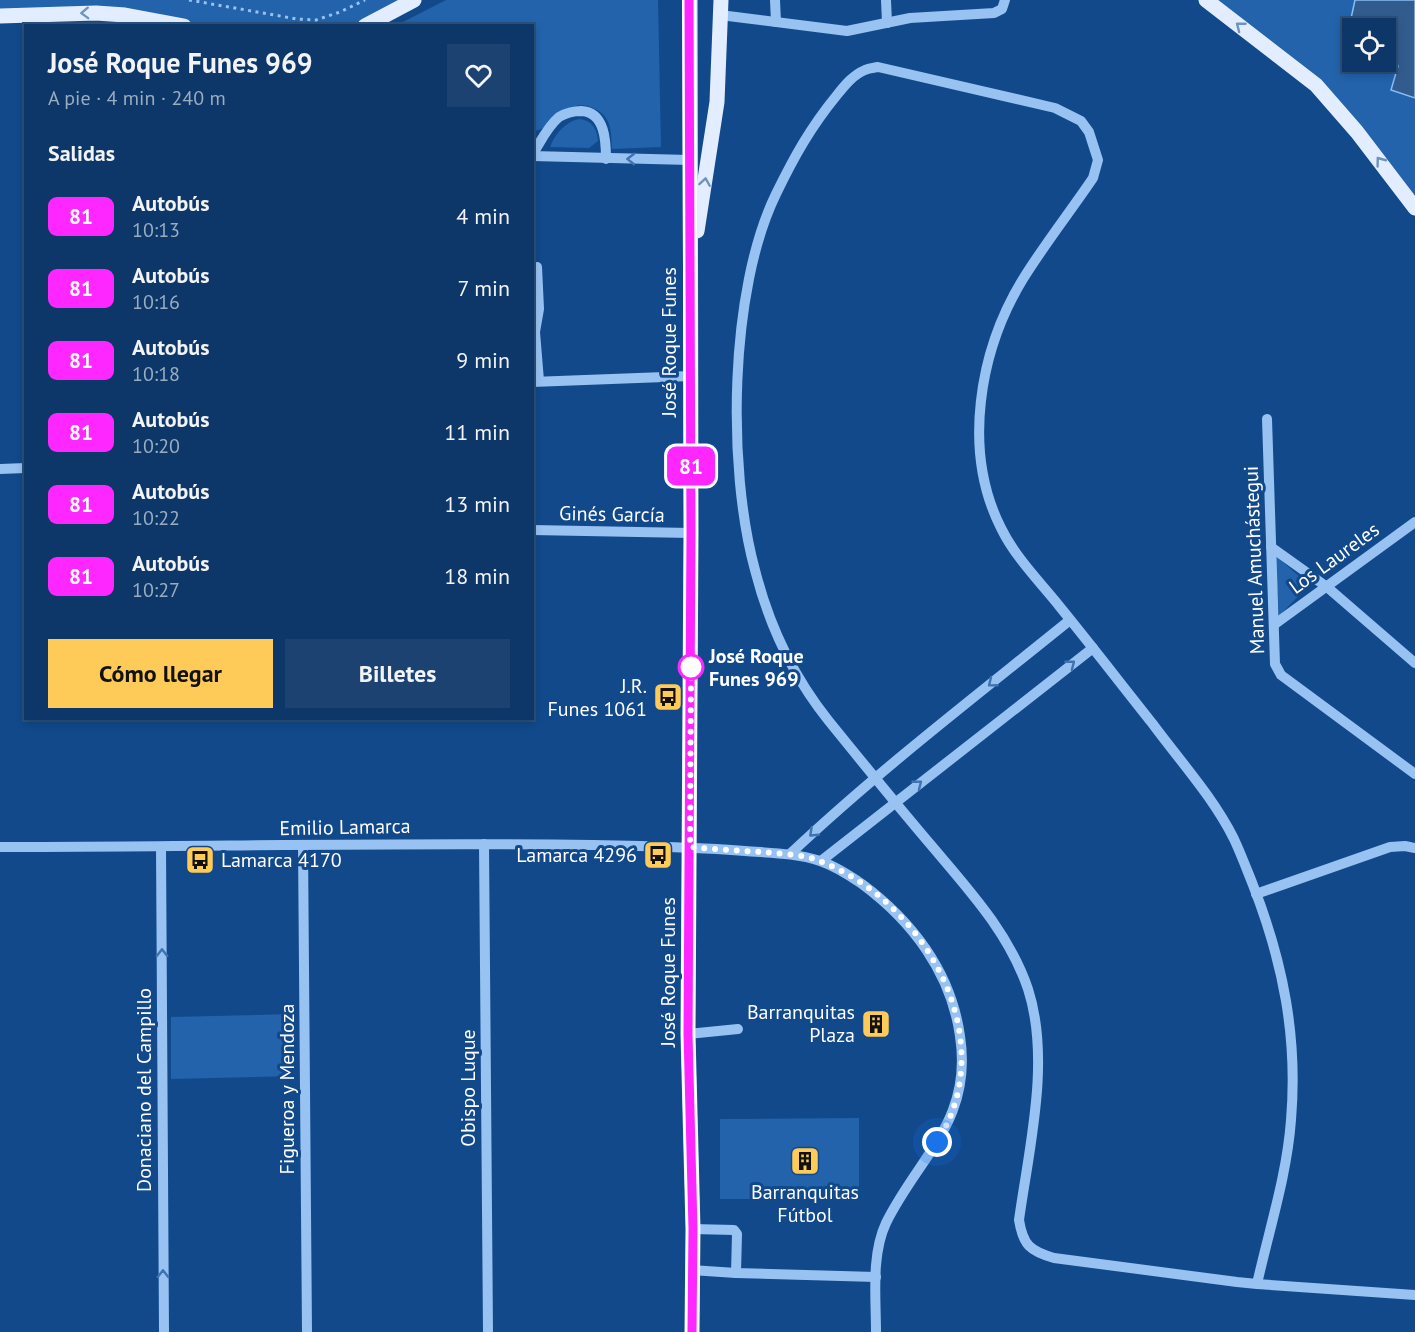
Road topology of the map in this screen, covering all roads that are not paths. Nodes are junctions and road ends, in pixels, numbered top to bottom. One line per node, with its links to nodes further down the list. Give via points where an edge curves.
1 (414, 0): 13 (main road)
2 (690, 0): 17 (main road, José Roque Funes)
3 (775, 0): 10 (street)
4 (886, 0): 11 (street)
5 (1005, 0): 11 (street, via 1002,9 994,13)
6 (1206, 0): 18 (main road, one-way to 6, via 1316,85)
7 (720, 7): 10 (street); 20 (main road, one-way to 7, via 717,102)
8 (0, 16): 9 (main road, one-way to 8, via 96,12)
9 (125, 20): 12 (main road)
10 (776, 22): 11 (street, via 847,31)
11 (887, 22)
12 (164, 24)
13 (369, 24)
14 (534, 153): 16 (street, via 558,118 585,111 603,129)
15 (534, 156): 16 (street)
16 (606, 159): 17 (street, one-way to 16)
17 (690, 160): 20 (main road, José Roque Funes)
18 (1415, 208)
19 (537, 267): 21 (street, via 539,309)
20 (689, 282): 22 (main road, José Roque Funes)
21 (534, 330): 23 (street)
22 (691, 376): 23 (street); 29 (main road, José Roque Funes)
23 (536, 381)
24 (1267, 419): 30 (street, Manuel Amuchástegui)
25 (0, 468): 26 (street)
26 (24, 468)
27 (1415, 522): 31 (street, Los Laureles)
28 (534, 530): 29 (street, Ginés García)
29 (691, 533): 43 (main road, José Roque Funes)
30 (1271, 547): 31 (street); 33 (street, Manuel Amuchástegui)
31 (1327, 587): 33 (street, Los Laureles); 35 (street)
32 (1070, 620): 34 (street); 37 (street, one-way to 37); 37 (street, via 1012,548 1000,527 984,483 982,385 1008,308 1022,280 1093,178 1098,160 1096,148 1081,121 1055,108 878,67 865,70 850,79 799,148 759,236 743,322 737,407 747,531 754,569 775,633 810,696)
33 (1275, 624): 36 (street, Manuel Amuchástegui, via 1275,664 1281,675)
34 (1093, 648): 38 (street, one-way to 34); 47 (street, via 1224,820)
35 (1415, 663)
36 (1415, 774)
37 (876, 777): 38 (street); 45 (street, one-way to 45)
38 (895, 802): 46 (street); 54 (street, via 986,911 1005,939 1028,992 1038,1050 1037,1087 1019,1220 1026,1243 1038,1253 1054,1258)
39 (484, 843): 40 (street, Emilio Lamarca); 43 (street, Emilio Lamarca); 58 (street, Obispo Luque)
40 (303, 846): 42 (street, Emilio Lamarca); 57 (street, Figueroa y Mendoza)
41 (0, 847): 42 (street, Emilio Lamarca)
42 (161, 847): 56 (street, Donaciano del Campillo, one-way to 42)
43 (690, 847): 45 (street, Emilio Lamarca); 49 (main road, José Roque Funes)
44 (1415, 848): 47 (street, via 1390,847)
45 (790, 854): 46 (street, Emilio Lamarca)
46 (820, 861): 53 (street, Emilio Lamarca, via 873,892 915,932 943,980 960,1032 962,1072 948,1126 885,1225)
47 (1256, 894): 54 (street, via 1275,945 1285,989 1293,1081 1287,1152)
48 (738, 1029): 49 (street)
49 (688, 1034): 50 (main road, José Roque Funes)
50 (693, 1229): 51 (main road, José Roque Funes); 52 (street, via 734,1230)
51 (691, 1270): 52 (street); 59 (main road, José Roque Funes)
52 (736, 1273): 53 (street)
53 (876, 1277): 60 (street, Emilio Lamarca)
54 (1257, 1284): 55 (street)
55 (1415, 1295)
56 (164, 1332)
57 (307, 1332)
58 (488, 1332)
59 (692, 1332)
60 (876, 1332)

